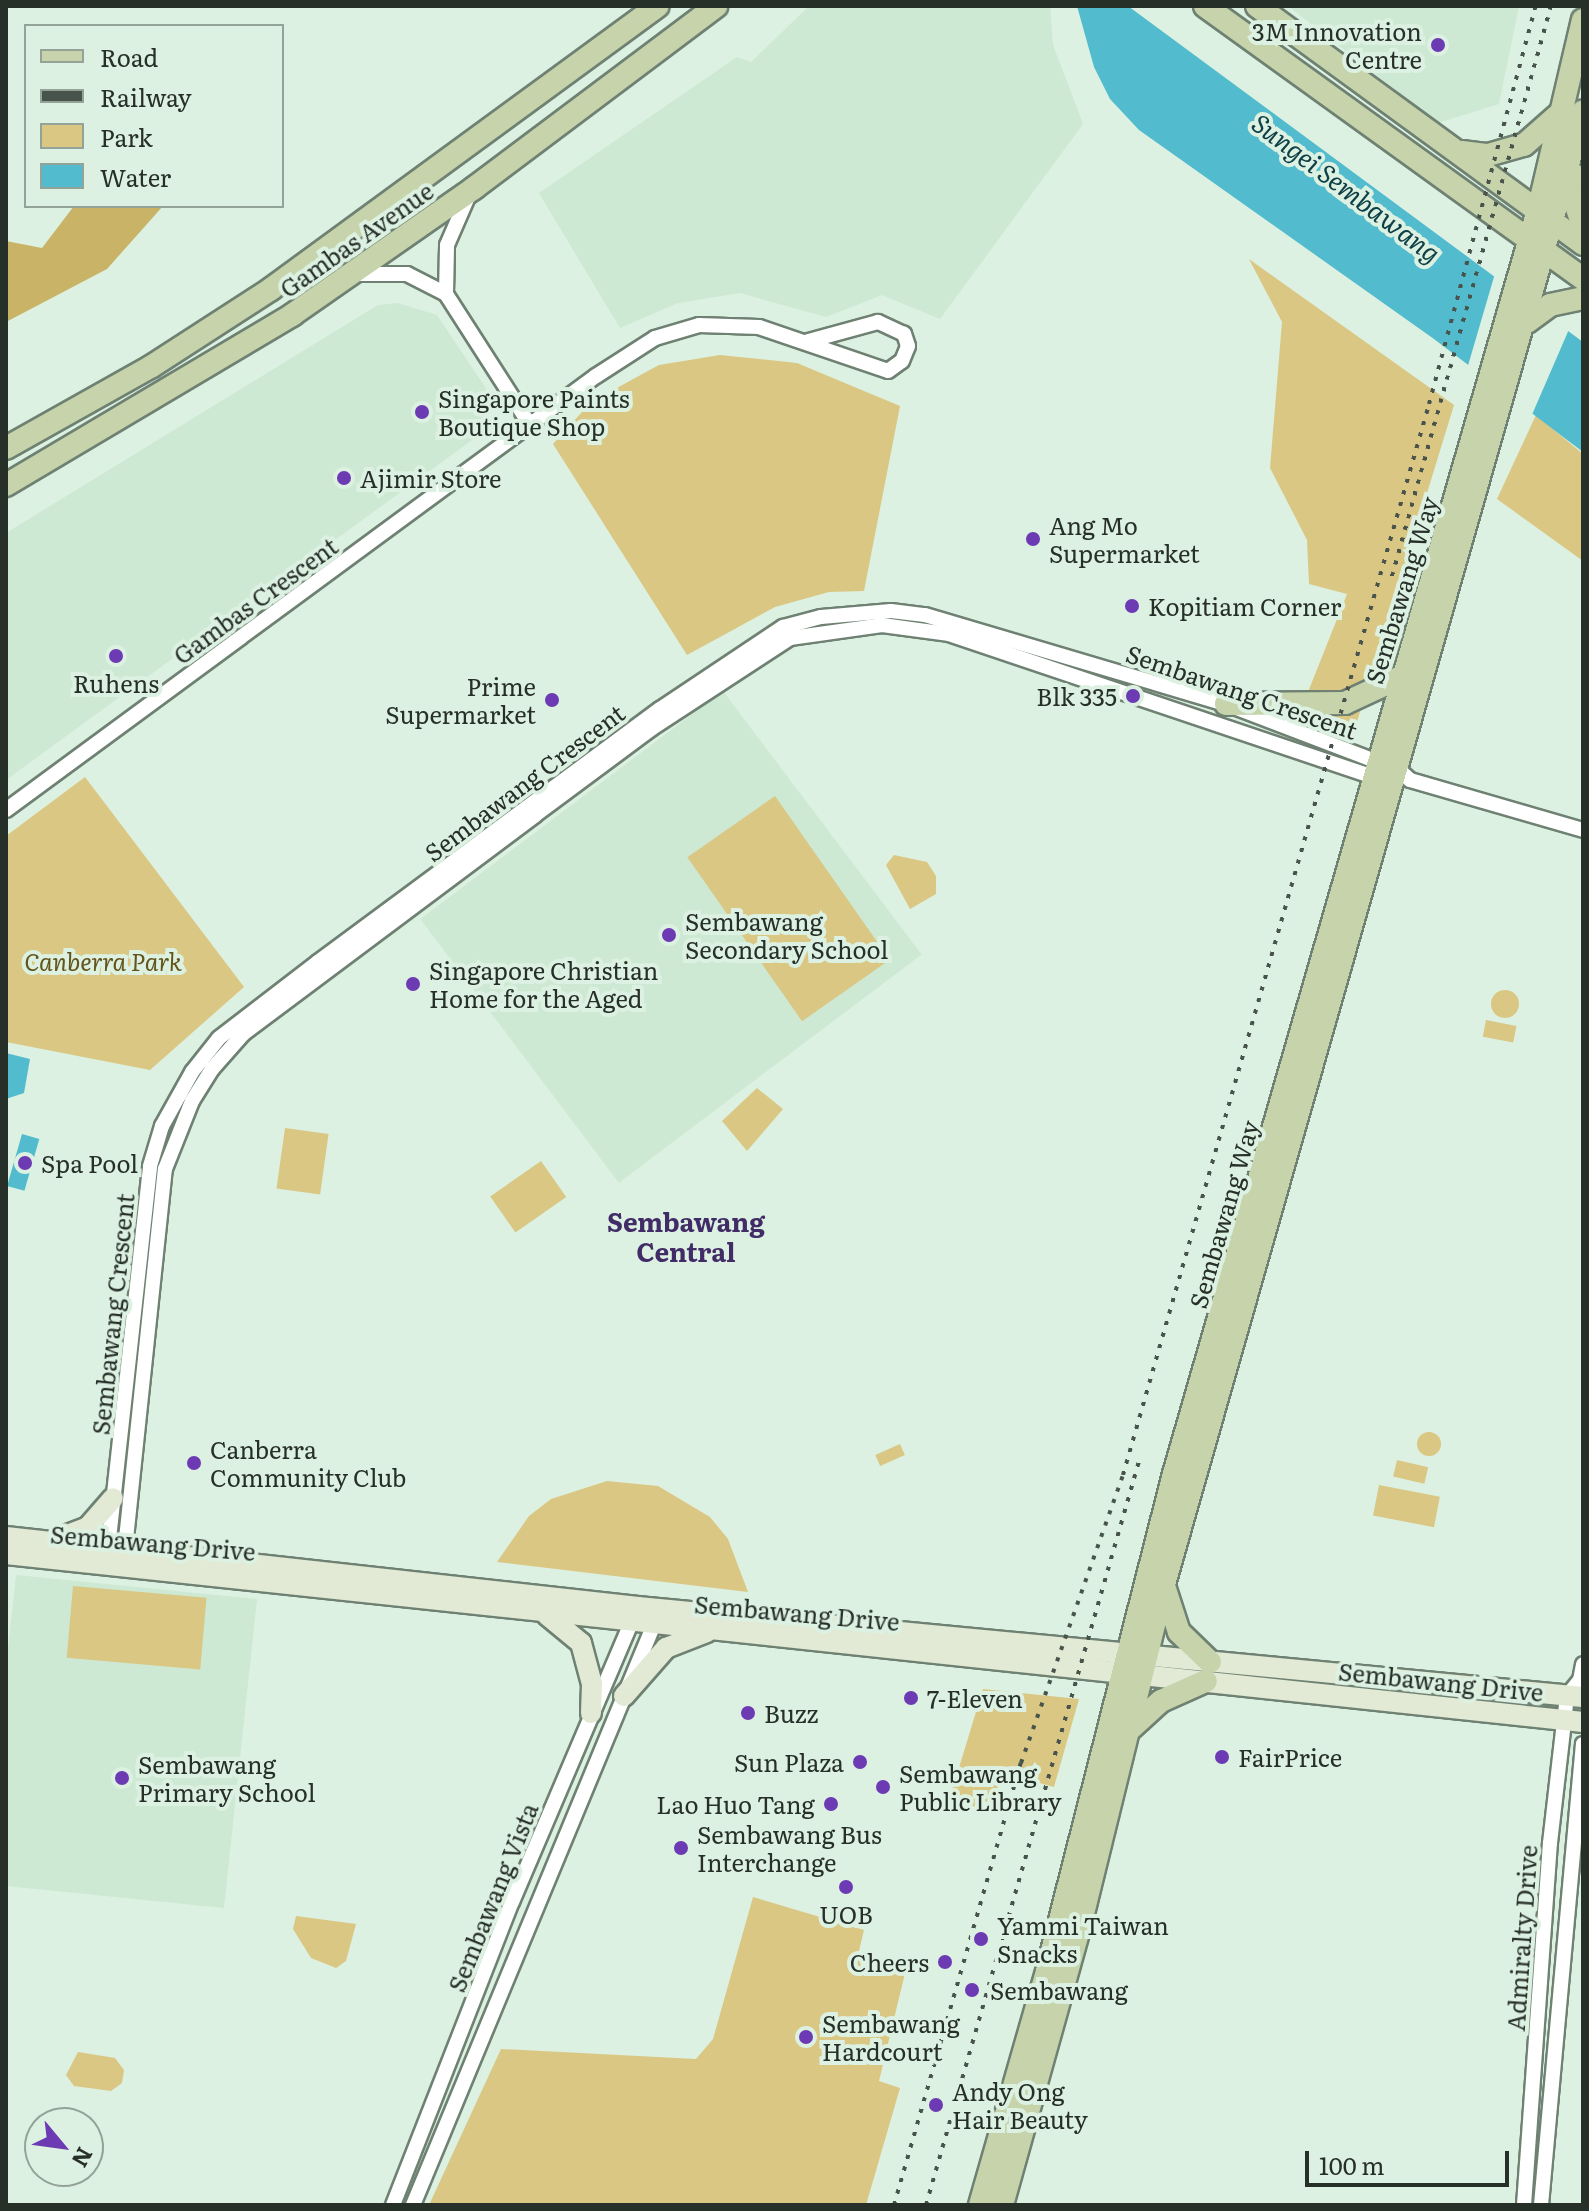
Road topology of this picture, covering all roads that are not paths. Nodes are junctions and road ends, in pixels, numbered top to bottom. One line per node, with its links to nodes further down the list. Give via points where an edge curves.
1 (658, 6): 20 (main road, Gambas Avenue)
2 (716, 6): 10 (main road, Gambas Avenue)
3 (1205, 6): 14 (main road)
4 (1257, 6): 8 (main road)
5 (1583, 20): 7 (main road)
6 (1583, 111): 9 (main road)
7 (1558, 115): 8 (main road, via 1524,145 1488,155); 11 (main road)
8 (1461, 152): 11 (main road)
9 (1573, 153): 11 (main road); 12 (main road, via 1572,194)
10 (474, 188): 15 (main road, Gambas Avenue); 18 (street, via 459,210 447,245)
11 (1546, 213): 13 (main road); 14 (main road, Sembawang Way)
12 (1583, 226)
13 (1583, 244)
14 (1537, 246): 16 (main road); 17 (main road, Sembawang Way)
15 (351, 275): 18 (street, via 407,274); 22 (main road, Gambas Avenue)
16 (1583, 279)
17 (1525, 290): 21 (main road, Sembawang Way); 27 (main road, Sembawang Way)
18 (446, 294): 26 (street)
19 (1583, 298): 21 (main road, via 1550,305)
20 (237, 312): 22 (main road, via 228,334 232,340); 24 (main road, Gambas Avenue)
21 (1527, 322): 27 (main road, Sembawang Way)
22 (250, 340): 25 (main road, Gambas Avenue)
23 (808, 341): 23 (street, Gambas Crescent, via 878,322 904,334 908,346 898,366 888,371); 26 (street, Gambas Crescent, via 737,324 699,325 668,334 624,356)
24 (152, 366): 25 (main road, via 175,369); 28 (main road, Gambas Avenue)
25 (167, 391): 29 (main road, Gambas Avenue)
26 (530, 425): 34 (street, Gambas Crescent)
27 (1486, 425): 30 (main road, Sembawang Way); 33 (main road, Sembawang Way)
28 (6, 448)
29 (6, 485)
30 (1403, 676): 31 (main road, via 1345,703); 32 (main road, Sembawang Way)
31 (1226, 704): 32 (street, Sembawang Crescent); 38 (street, Sembawang Crescent, via 983,630 891,611 821,617 783,627 660,709 219,1038 192,1072 162,1126 150,1166)
32 (1374, 769): 33 (street, Sembawang Crescent); 37 (main road, Sembawang Way); 42 (street, Sembawang Crescent, via 937,631 882,625 790,638 651,729 381,930 243,1034 206,1077 165,1169)
33 (1401, 778): 35 (street); 36 (main road, Sembawang Way)
34 (6, 810)
35 (1583, 830)
36 (1205, 1453): 37 (main road, via 1190,1473); 43 (main road, Sembawang Way)
37 (1174, 1474): 49 (main road, Sembawang Way)
38 (113, 1498): 40 (main road, via 88,1527); 42 (street, Sembawang Crescent)
39 (6, 1537): 40 (main road, Sembawang Drive)
40 (46, 1541): 42 (main road, Sembawang Drive)
41 (6, 1554): 42 (main road, Sembawang Drive)
42 (116, 1555): 44 (main road, Sembawang Drive); 45 (main road, Sembawang Drive)
43 (1164, 1584): 49 (main road, Sembawang Way); 50 (main road, via 1179,1632)
44 (545, 1613): 45 (main road, Sembawang Drive); 53 (main road, via 581,1643 589,1663)
45 (634, 1615): 46 (main road, Sembawang Drive); 53 (street, Sembawang Vista)
46 (657, 1617): 47 (main road, Sembawang Drive); 49 (main road, Sembawang Drive); 52 (street, Sembawang Vista)
47 (711, 1631): 49 (main road, Sembawang Drive); 52 (main road, via 666,1648)
48 (1583, 1664): 51 (street, Admiralty Drive)
49 (1133, 1665): 50 (main road, Sembawang Drive); 55 (main road, Sembawang Way); 59 (main road, Sembawang Way)
50 (1208, 1672): 51 (main road, Sembawang Drive); 54 (main road, Sembawang Drive); 55 (main road, via 1161,1701)
51 (1578, 1690): 54 (street, Admiralty Drive)
52 (624, 1696): 58 (street, Sembawang Vista)
53 (591, 1713): 57 (street, Sembawang Vista)
54 (1573, 1721): 61 (street, Admiralty Drive)
55 (1126, 1732): 60 (main road, Sembawang Way, via 1088,1894)
56 (1583, 1744): 62 (street, Admiralty Drive)
57 (393, 2205)
58 (413, 2205)
59 (980, 2205)
60 (1002, 2205)
61 (1524, 2205)
62 (1541, 2205)

